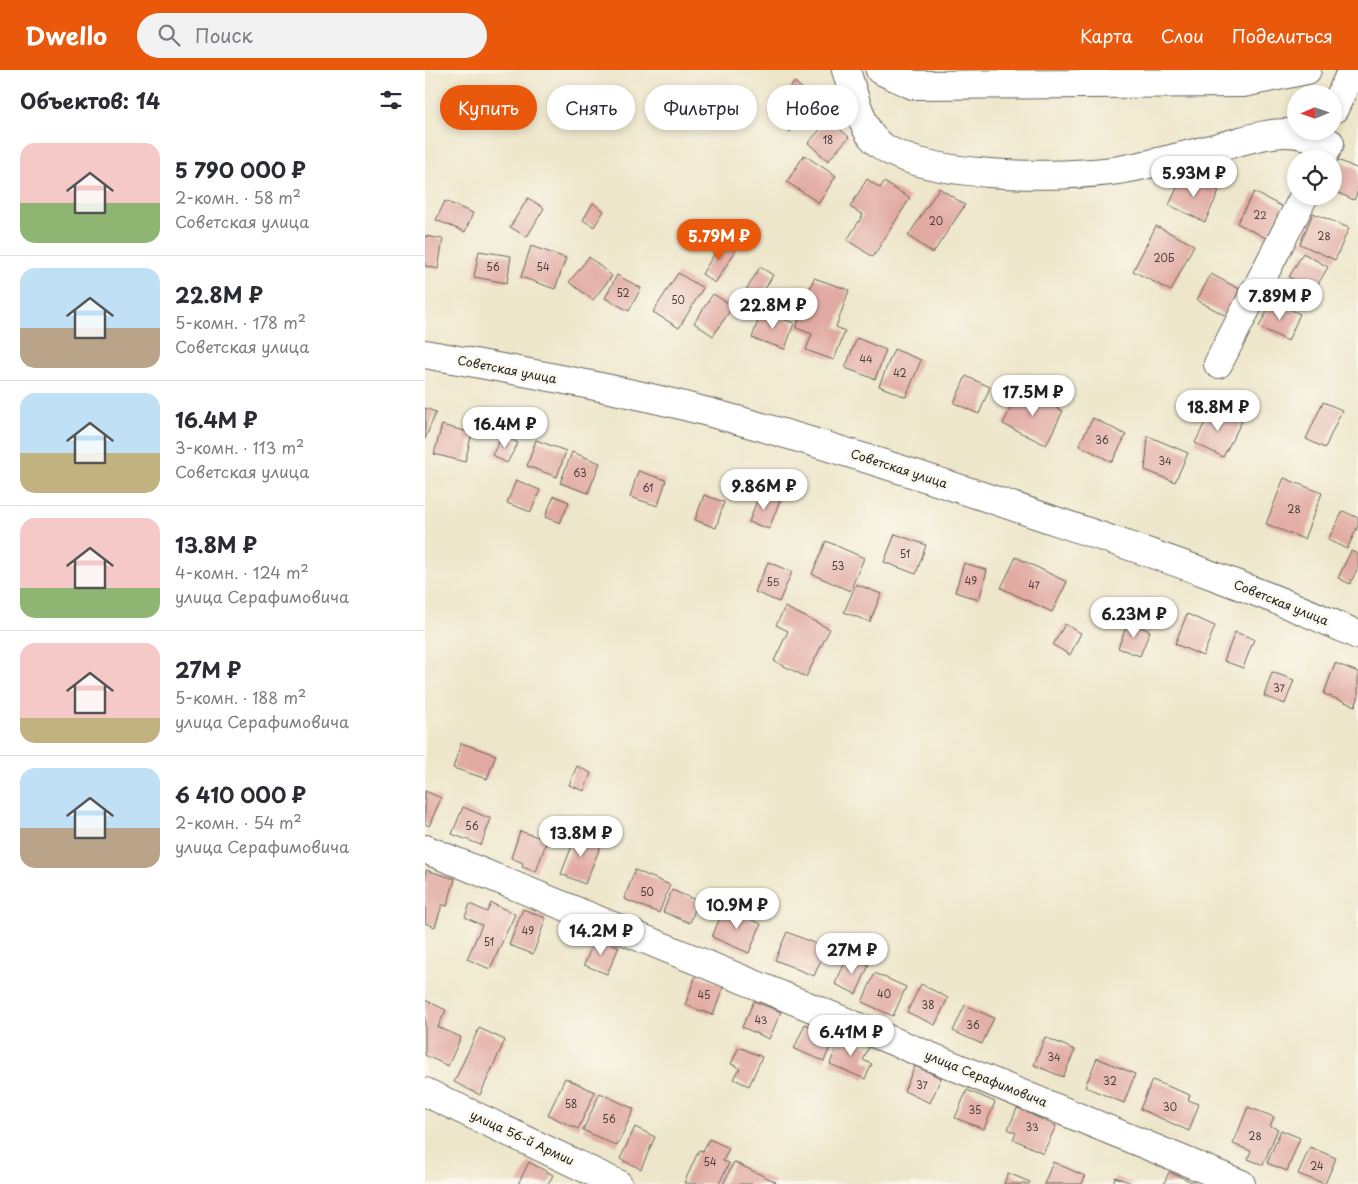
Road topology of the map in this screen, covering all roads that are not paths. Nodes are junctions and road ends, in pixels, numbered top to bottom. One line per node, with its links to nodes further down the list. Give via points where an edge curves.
1 (846, 70): 6 (street, via 871,136 881,146 916,161 946,168 1010,174 1095,172 1171,159 1268,134 1287,133)
2 (880, 70): 3 (street, via 913,85 933,85 1243,83)
3 (1307, 70)
4 (1352, 70): 5 (street)
5 (1343, 90)
6 (1322, 143)
7 (1299, 205): 9 (street)
8 (425, 354): 10 (street, Советская улица, via 677,405 870,458 1259,593)
9 (1218, 364)
10 (1358, 635)
11 (425, 849): 14 (street, улица Серафимовича)
12 (425, 1092): 13 (street, улица 56-й Армии)
13 (618, 1184)
14 (1241, 1184)

